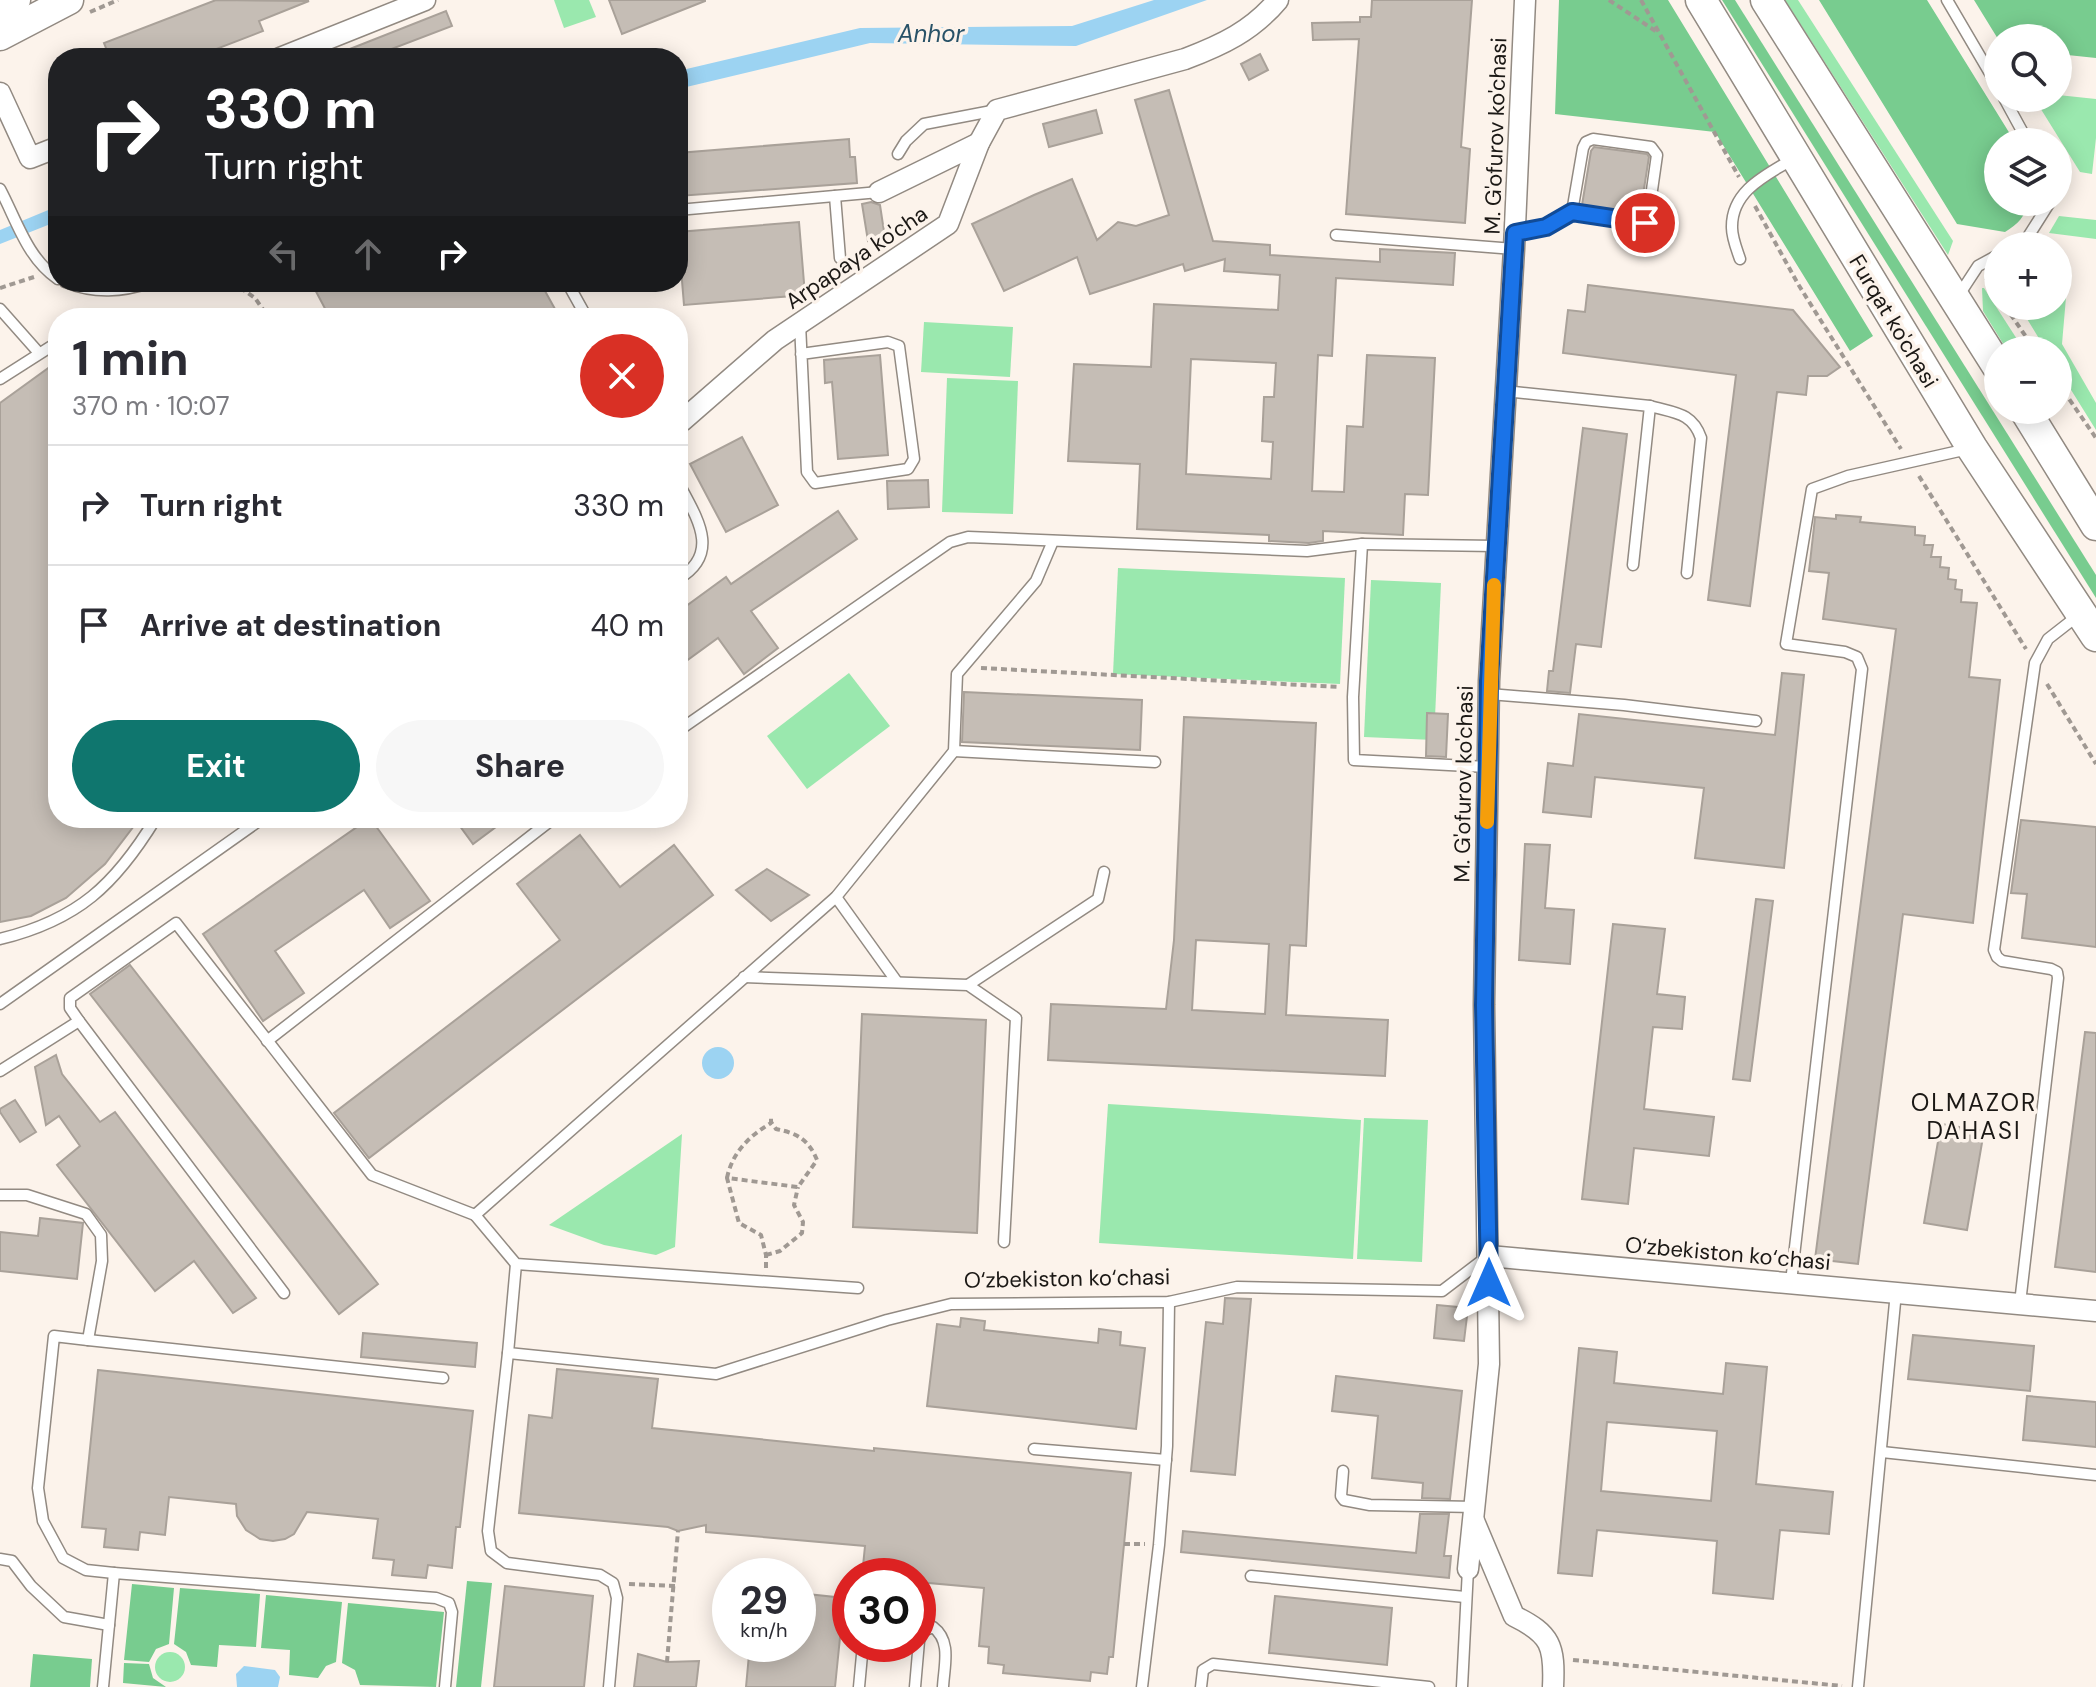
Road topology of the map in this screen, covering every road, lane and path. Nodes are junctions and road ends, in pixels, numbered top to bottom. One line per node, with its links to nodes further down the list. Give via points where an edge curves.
1 (16, 0): 11 (main road)
2 (69, 0): 13 (main road)
3 (425, 0): 14 (street)
4 (1278, 0): 17 (street, via 1248,30 1199,53)
5 (1525, 0): 29 (street, M. G'ofurov ko'chasi)
6 (1609, 0): 12 (path)
7 (1641, 0): 12 (path)
8 (1701, 0): 21 (main road, Furqat ko'chasi)
9 (1766, 0): 37 (main road)
10 (1947, 0): 15 (lane)
11 (0, 9)
12 (1659, 33): 23 (path)
13 (0, 36)
14 (305, 48)
15 (1984, 63)
16 (0, 93): 19 (street, via 30,158)
17 (997, 110): 18 (street, Arpapaya ko'cha); 20 (lane, via 924,124)
18 (979, 143): 24 (street); 40 (street, Arpapaya ko'cha, via 948,224)
19 (48, 151)
20 (898, 154)
21 (1795, 158): 23 (lane); 52 (main road, Furqat ko'chasi)
22 (0, 189): 33 (lane, via 26,242)
23 (1746, 189): 31 (lane, via 1731,231); 53 (path, via 1798,284)
24 (879, 192): 25 (lane)
25 (835, 196): 26 (lane); 30 (lane)
26 (688, 209)
27 (1572, 212): 27 (lane, via 1586,142 1655,151 1645,223); 29 (lane)
28 (1336, 235): 29 (lane)
29 (1515, 241): 46 (street, M. G'ofurov ko'chasi)
30 (840, 258)
31 (1740, 259)
32 (1984, 263): 37 (lane)
33 (48, 270)
34 (48, 277): 35 (path)
35 (0, 288)
36 (246, 292): 38 (path)
37 (1956, 300): 41 (main road)
38 (262, 308)
39 (0, 309): 43 (lane)
40 (800, 324): 44 (lane); 49 (street, Arpapaya ko'cha)
41 (1984, 345)
42 (48, 348): 43 (lane)
43 (39, 353): 45 (lane)
44 (801, 354): 44 (lane, via 807,472 815,483 908,469 914,459 899,346 888,342)
45 (0, 379)
46 (1505, 391): 48 (lane); 58 (street, M. G'ofurov ko'chasi)
47 (2072, 403): 51 (path)
48 (1650, 406): 59 (lane); 60 (lane, via 1684,416 1701,438)
49 (688, 416)
50 (2034, 424): 55 (main road)
51 (2096, 438)
52 (1972, 448): 53 (lane); 62 (main road, Furqat ko'chasi)
53 (1910, 463): 63 (path); 94 (lane, via 1812,489 1786,644 1845,652 1857,657 1862,669)
54 (688, 501): 61 (lane, via 703,529 702,549)
55 (2096, 525)
56 (1053, 541): 57 (lane, via 1307,551); 64 (lane, via 1036,581); 68 (lane, via 968,537 950,542)
57 (1362, 544): 58 (lane); 65 (lane)
58 (1495, 546): 66 (street, M. G'ofurov ko'chasi)
59 (1633, 565)
60 (1687, 573)
61 (688, 574)
62 (2089, 624): 63 (lane, via 2048,639)
63 (2035, 663): 71 (path); 100 (lane, via 1994,950 2002,961 2051,969 2058,978)
64 (963, 668): 65 (path); 69 (lane, via 957,674)
65 (1354, 687): 72 (lane, via 1354,760)
66 (1489, 694): 67 (lane); 72 (street, M. G'ofurov ko'chasi)
67 (1756, 721)
68 (688, 724)
69 (954, 751): 70 (lane); 77 (lane)
70 (1155, 762)
71 (2096, 764)
72 (1487, 767): 92 (street, M. G'ofurov ko'chasi)
73 (150, 828): 78 (lane, via 107,885 60,920)
74 (249, 828): 82 (lane)
75 (541, 828): 84 (lane)
76 (1104, 872): 81 (lane, via 1098,899)
77 (836, 897): 79 (lane); 80 (lane)
78 (0, 939)
79 (744, 977): 80 (lane); 89 (lane)
80 (897, 982): 81 (lane)
81 (968, 985): 90 (lane, via 1016,1018)
82 (0, 1002)
83 (79, 1021): 84 (lane, via 70,998 176,923); 85 (lane); 98 (lane)
84 (267, 1041): 89 (lane, via 372,1175)
85 (0, 1071)
86 (727, 1178): 87 (path); 87 (path, via 731,1160 771,1119 776,1129 794,1132 811,1146 817,1160); 91 (path, via 739,1223 761,1235)
87 (798, 1187): 91 (path, via 794,1205 802,1233)
88 (0, 1195): 102 (lane, via 27,1195 86,1214 101,1235 102,1261)
89 (475, 1215): 93 (lane)
90 (1004, 1242)
91 (766, 1255): 95 (path)
92 (1489, 1256): 94 (street, O‘zbekiston ko‘chasi); 99 (lane, O‘zbekiston ko‘chasi, via 1442,1291 1237,1287); 110 (street, M. G'ofurov ko'chasi, via 1489,1364)
93 (516, 1264): 95 (lane); 103 (lane)
94 (1791, 1282): 97 (street, O‘zbekiston ko‘chasi)
95 (767, 1283): 96 (lane)
96 (858, 1288)
97 (1896, 1292): 100 (street, O‘zbekiston ko‘chasi); 106 (lane)
98 (284, 1293)
99 (1169, 1302): 103 (lane, O‘zbekiston ko‘chasi, via 951,1304 716,1374); 107 (lane)
100 (2020, 1303): 101 (street, O‘zbekiston ko‘chasi)
101 (2096, 1311)
102 (88, 1340): 104 (lane); 114 (lane, via 54,1336 38,1488 43,1521 63,1558 86,1570)
103 (508, 1353): 116 (lane, via 488,1531 491,1551 507,1563 600,1575)
104 (443, 1378)
105 (1034, 1449): 107 (lane)
106 (1882, 1452): 109 (lane); 134 (lane)
107 (1166, 1460): 129 (lane)
108 (1343, 1471): 110 (lane, via 1344,1500)
109 (2096, 1475)
110 (1474, 1514): 113 (street, M. G'ofurov ko'chasi); 120 (street, M. G'ofurov ko'chasi, via 1514,1616 1541,1629)
111 (678, 1531): 117 (path)
112 (0, 1559): 119 (lane, via 12,1561 64,1617)
113 (1468, 1569): 118 (lane)
114 (114, 1573): 119 (lane); 124 (lane, via 436,1598 449,1603 452,1612)
115 (1251, 1576): 118 (lane)
116 (613, 1583): 117 (path); 125 (lane, via 617,1598)
117 (675, 1586): 121 (path)
118 (1465, 1597): 132 (lane)
119 (109, 1625): 123 (lane)
120 (1554, 1658): 133 (street); 134 (path)
121 (667, 1662)
122 (861, 1662): 126 (lane)
123 (103, 1687)
124 (445, 1687)
125 (609, 1687)
126 (859, 1687)
127 (915, 1687): 128 (lane, via 919,1641 923,1631 933,1627 946,1643)
128 (943, 1687)
129 (1142, 1687)
130 (1201, 1687): 131 (lane, via 1203,1670 1213,1664)
131 (1429, 1687)
132 (1462, 1687)
133 (1553, 1687)
134 (1857, 1687)

